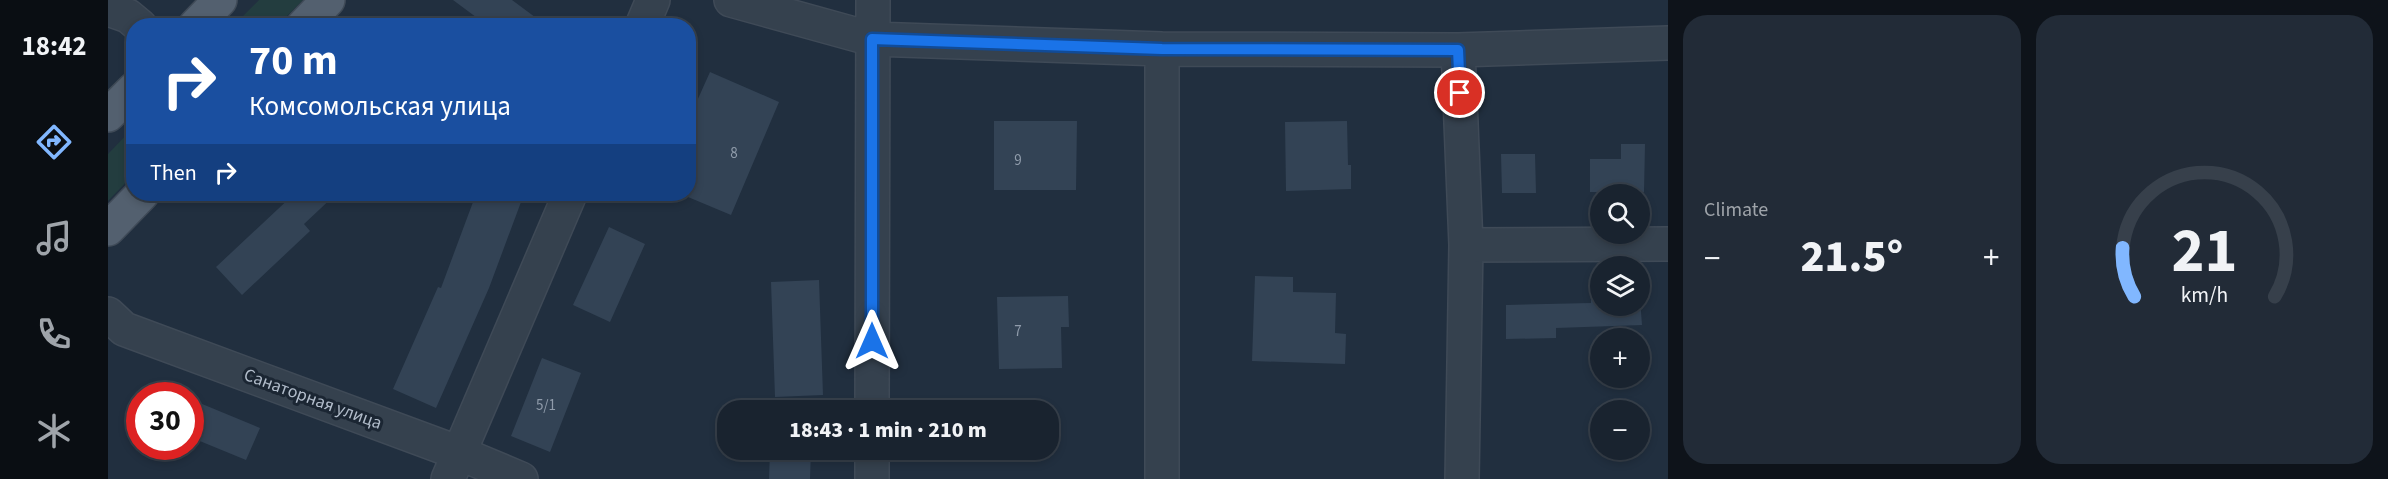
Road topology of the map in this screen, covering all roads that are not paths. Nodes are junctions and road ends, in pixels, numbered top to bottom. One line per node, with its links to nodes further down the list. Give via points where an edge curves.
1 (220, 0): 8 (main road)
2 (328, 0): 9 (main road)
3 (653, 0): 10 (street)
4 (731, 0): 11 (street)
5 (873, 0): 11 (street)
6 (108, 9): 7 (street)
7 (130, 18)
8 (203, 18)
9 (311, 18)
10 (645, 18)
11 (872, 39): 13 (street); 23 (street)
12 (1668, 43): 14 (street)
13 (1162, 49): 14 (street); 28 (street)
14 (1458, 50): 21 (street)
15 (126, 97): 16 (main road)
16 (108, 115)
17 (135, 201): 19 (main road)
18 (567, 201): 25 (street)
19 (108, 229)
20 (1668, 244): 21 (street)
21 (1466, 245): 29 (street)
22 (108, 314): 25 (street, Санаторная улица, via 124,329)
23 (872, 400)
24 (872, 460): 27 (street)
25 (454, 466): 26 (street, Санаторная улица)
26 (521, 479)
27 (872, 479)
28 (1162, 479)
29 (1462, 479)

